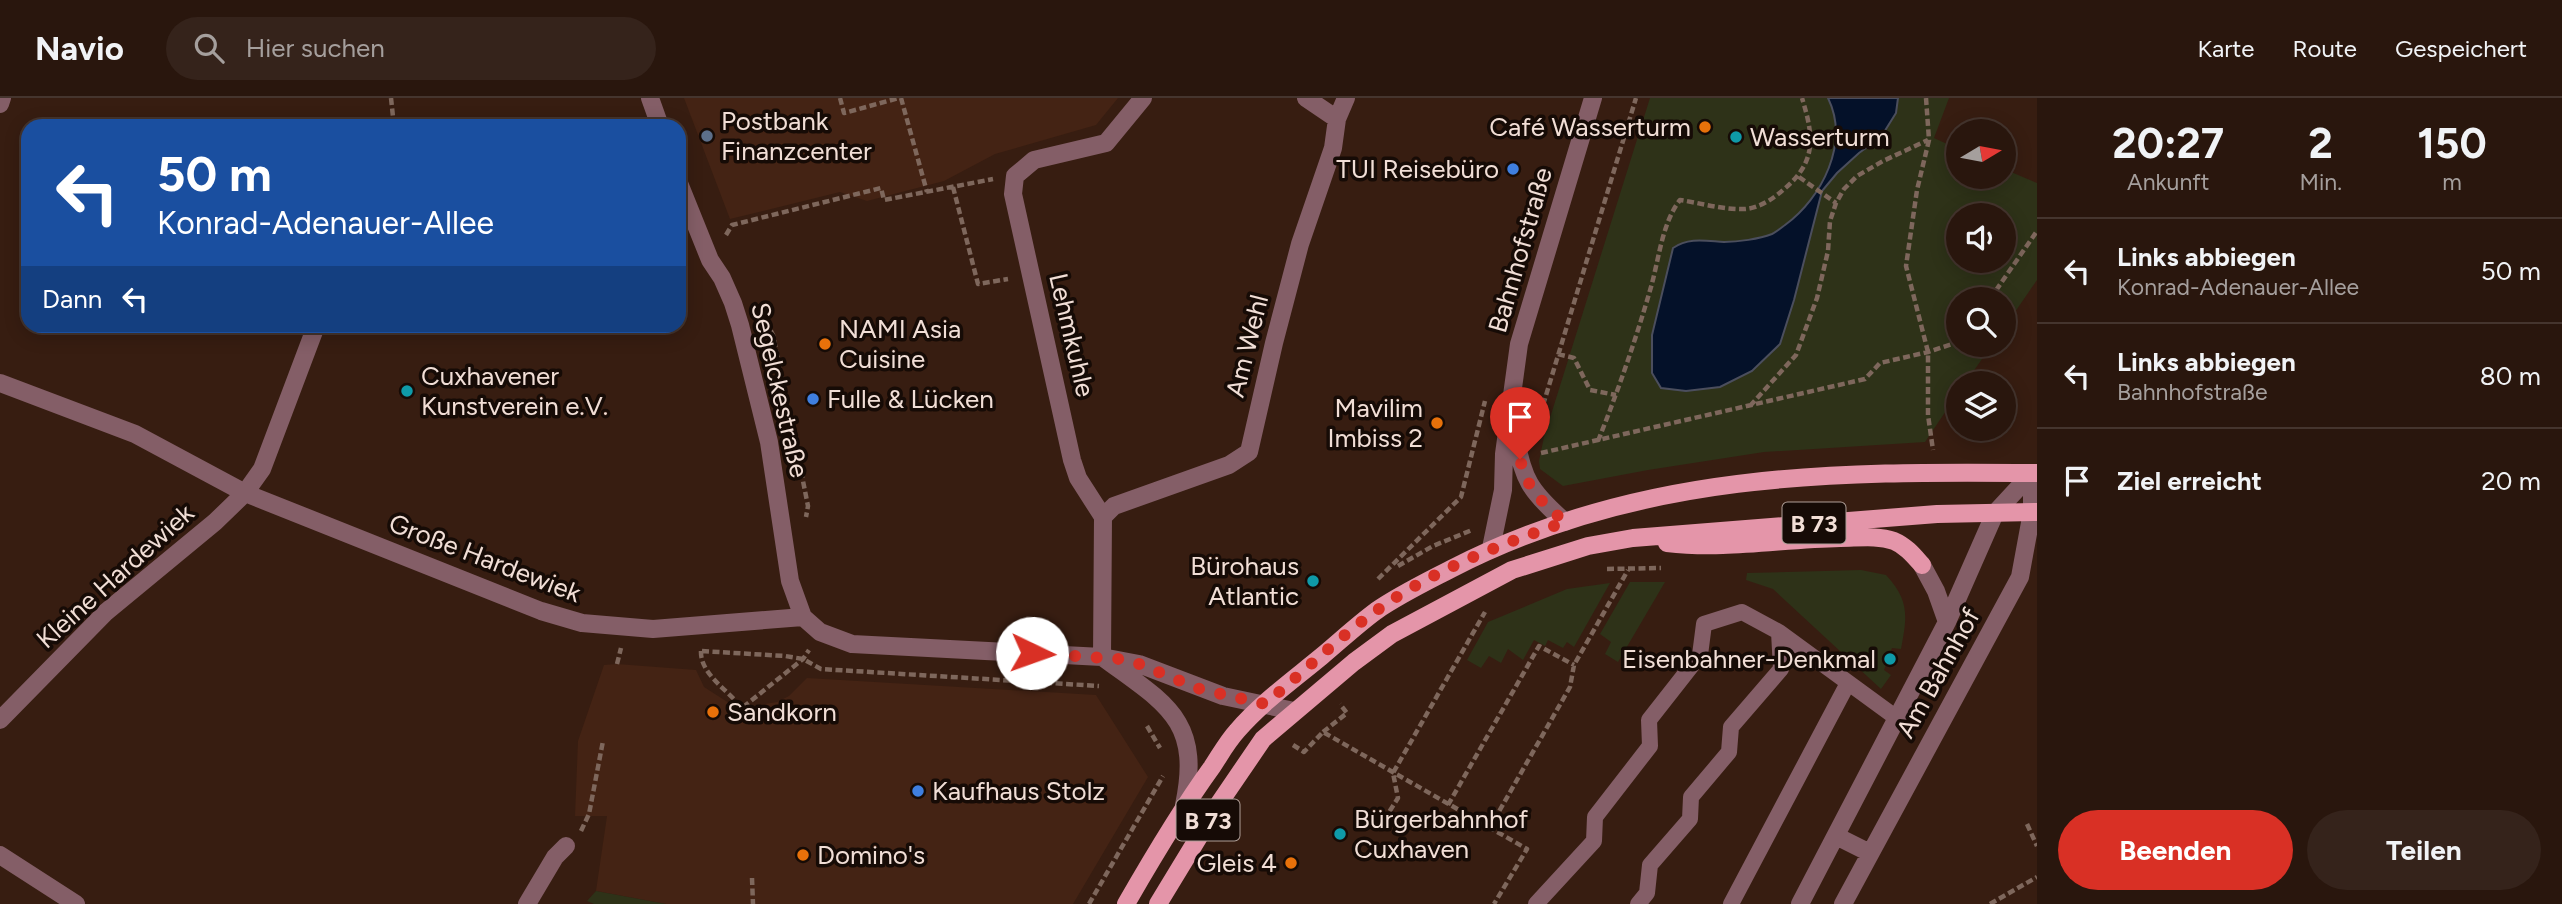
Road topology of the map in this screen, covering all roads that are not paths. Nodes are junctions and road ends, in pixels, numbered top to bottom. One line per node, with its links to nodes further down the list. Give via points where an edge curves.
1 (2, 98): 7 (street)
2 (650, 98): 8 (street)
3 (1143, 98): 18 (street, Lehmkuhle, via 1106,143 1034,160 1015,176 1013,194 1072,460)
4 (1306, 98): 9 (street)
5 (1346, 98): 9 (street, Am Wehl)
6 (1592, 98): 13 (street, Bahnhofstraße, via 1519,344)
7 (0, 104)
8 (658, 119)
9 (1337, 119): 18 (street, Am Wehl, via 1333,148 1300,244 1249,452 1229,464 1114,506)
10 (686, 201): 23 (street, Segelckestraße, via 733,303 759,394 790,581)
11 (313, 333): 15 (street, Kleine Hardewiek, via 262,469)
12 (0, 383): 15 (street, Große Hardewiek, via 135,434)
13 (1511, 419): 19 (street, Bahnhofstraße, via 1525,479 1534,494); 21 (street, Bahnhofstraße)
14 (2034, 473): 16 (street, Am Bahnhof); 17 (street, Am Bahnhof); 19 (main road, B 73, via 1827,474 1702,487)
15 (245, 493): 23 (street, Große Hardewiek, via 541,611 582,623 653,629); 31 (street, Kleine Hardewiek, via 106,612)
16 (2034, 512): 17 (main road, B 73); 35 (street, Am Bahnhof, via 2020,577)
17 (1995, 513): 20 (main road, B 73); 24 (street, Am Bahnhof)
18 (1103, 517): 26 (street)
19 (1565, 522): 21 (main road, B 73)
20 (1633, 538): 22 (main road, B 73, via 1699,547 1879,537 1908,550); 29 (main road, B 73, via 1588,546 1512,570 1431,611 1382,641)
21 (1491, 548): 28 (main road, B 73, via 1377,611)
22 (1922, 565): 24 (street, Am Bahnhof)
23 (803, 617): 26 (street, via 820,632 852,644)
24 (1947, 622): 30 (street, Am Bahnhof)
25 (1779, 632): 27 (lane, Am Bahnhof); 41 (lane, Am Bahnhof, via 1742,612 1704,624 1700,655 1649,720 1650,746 1595,817 1594,841); 42 (lane, via 1781,669 1731,727 1729,751 1691,797 1690,819 1650,864 1647,893)
26 (1102, 657): 28 (street, via 1139,664 1223,696); 32 (street, via 1162,700 1182,732 1190,776)
27 (1848, 683): 30 (lane, Am Bahnhof); 43 (lane)
28 (1265, 704): 29 (street); 32 (main road, B 73, via 1237,731)
29 (1294, 711): 40 (main road, B 73, via 1263,738)
30 (1898, 719): 33 (street, Am Bahnhof)
31 (0, 720)
32 (1184, 805): 39 (main road, B 73)
33 (1836, 836): 35 (street); 44 (street, Am Bahnhof)
34 (566, 846): 38 (street)
35 (1870, 853): 45 (street, Am Bahnhof)
36 (0, 855): 37 (street)
37 (76, 904)
38 (527, 904)
39 (1125, 904)
40 (1158, 904)
41 (1536, 904)
42 (1638, 904)
43 (1731, 904)
44 (1800, 904)
45 (1843, 904)

